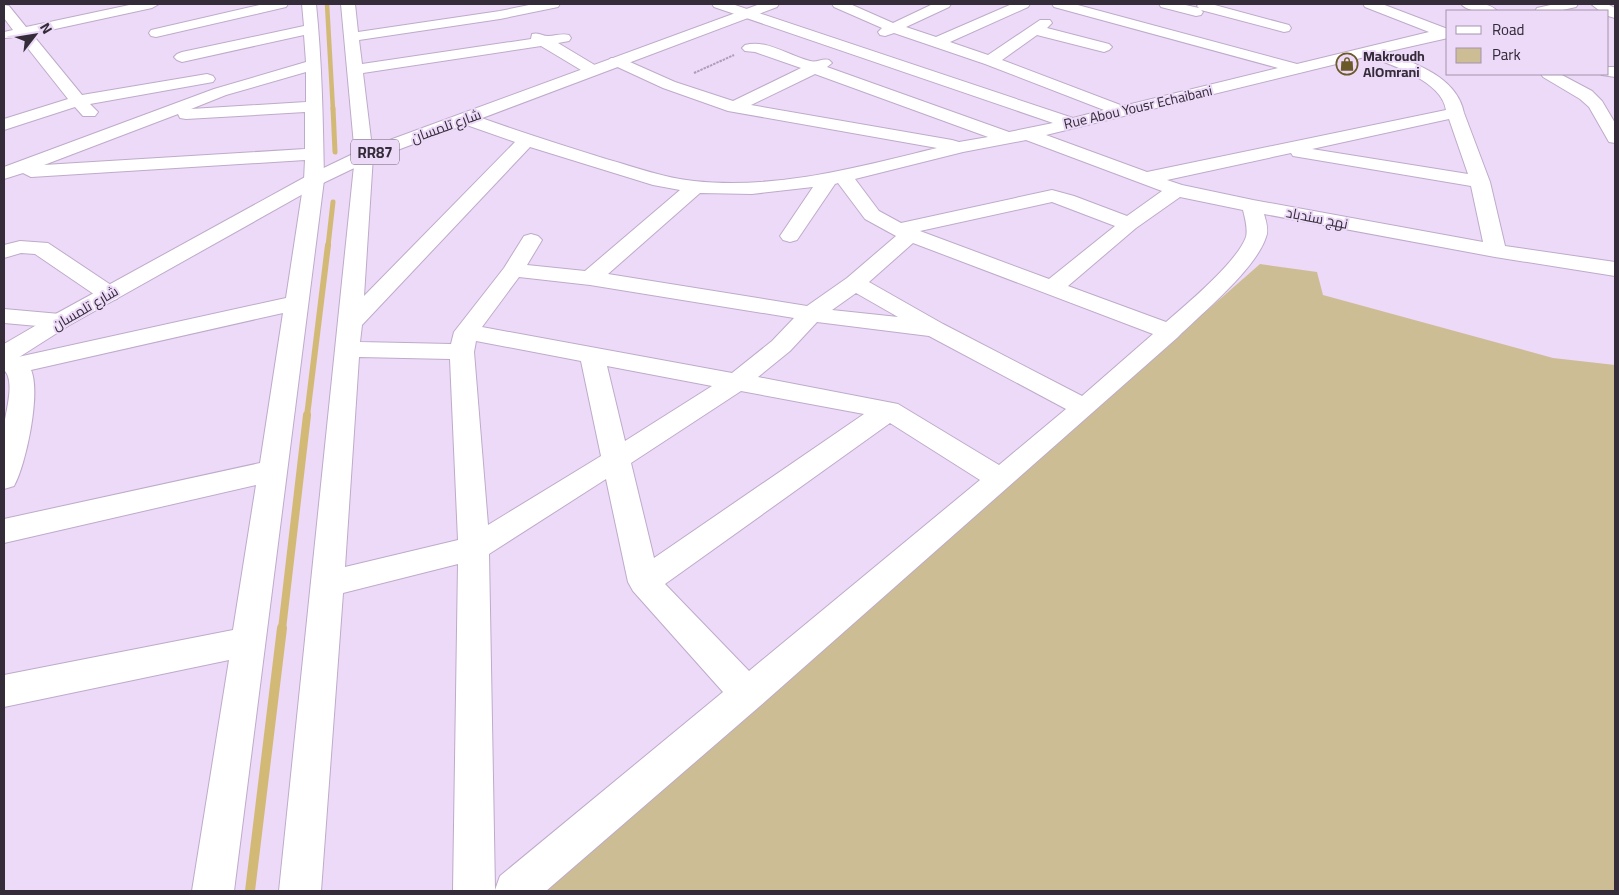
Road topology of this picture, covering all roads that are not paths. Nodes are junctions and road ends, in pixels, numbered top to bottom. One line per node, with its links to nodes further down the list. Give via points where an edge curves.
1 (21, 4): 18 (street)
2 (152, 4): 19 (street)
3 (281, 4): 28 (street)
4 (348, 4): 32 (street)
5 (484, 4): 23 (street)
6 (719, 4): 22 (street)
7 (772, 4): 22 (street, شارع تلمسان / RR87)
8 (839, 4): 25 (street)
9 (944, 4): 25 (street)
10 (1023, 4): 35 (street)
11 (1059, 4): 29 (street)
12 (1166, 4): 17 (street)
13 (1370, 4): 30 (street)
14 (1468, 4): 20 (street)
15 (1571, 4): 21 (street)
16 (547, 5): 23 (street); 33 (street)
17 (1202, 7): 26 (street); 29 (street)
18 (4, 8): 27 (street)
19 (134, 8): 27 (street); 28 (street)
20 (1487, 10)
21 (1546, 10)
22 (748, 14): 38 (street); 41 (street, شارع تلمسان / RR87)
23 (500, 15): 32 (street); 34 (street)
24 (310, 17): 40 (street); 43 (street)
25 (894, 28): 35 (street); 38 (street)
26 (1284, 28)
27 (22, 31): 31 (street); 51 (street)
28 (156, 33): 40 (street)
29 (1168, 33): 45 (street)
30 (1446, 33): 39 (street, Rue Abou Yousr Echaibani)
31 (4, 36)
32 (351, 37): 46 (street)
33 (564, 38): 34 (street); 47 (street)
34 (545, 42): 46 (street); 47 (street)
35 (936, 42): 42 (street)
36 (750, 48): 44 (street, نهج سندباد, via 756,47)
37 (1104, 48): 42 (street, via 1040,26)
38 (855, 49): 44 (street); 58 (street)
39 (1370, 52): 45 (street, Rue Abou Yousr Echaibani); 55 (street, via 1431,80 1448,92)
40 (182, 57): 49 (street)
41 (616, 61): 47 (street, شارع تلمسان / RR87); 53 (street, via 668,85)
42 (990, 62): 54 (street)
43 (314, 66): 50 (street); 52 (street)
44 (814, 68): 53 (street); 61 (street, نهج سندباد)
45 (1297, 69): 54 (street, Rue Abou Yousr Echaibani)
46 (354, 70): 66 (street)
47 (592, 70): 57 (street, شارع تلمسان / RR87)
48 (1551, 75): 62 (street, via 1586,95 1596,105)
49 (206, 80): 50 (street); 51 (street)
50 (220, 92): 56 (street)
51 (78, 101): 59 (street); 60 (street)
52 (313, 107): 56 (street); 67 (street)
53 (734, 107): 64 (street)
54 (1121, 111): 58 (street, Rue Abou Yousr Echaibani)
55 (1455, 113): 65 (street); 71 (street)
56 (157, 115): 60 (street)
57 (467, 118): 63 (street, Rue Abou Yousr Echaibani); 66 (street, شارع تلمسان / RR87)
58 (1071, 123): 61 (street, Rue Abou Yousr Echaibani)
59 (4, 125)
60 (109, 133): 68 (street)
61 (1018, 136): 64 (street, Rue Abou Yousr Echaibani); 69 (street, نهج سندباد)
62 (1615, 138)
63 (527, 140): 72 (street, Rue Abou Yousr Echaibani, via 660,181); 91 (street)
64 (963, 147): 70 (street, Rue Abou Yousr Echaibani)
65 (1285, 150): 69 (street); 71 (street)
66 (364, 156): 67 (street, شارع تلمسان / RR87); 91 (street)
67 (314, 167): 68 (street); 86 (street, شارع تلمسان / RR87); 87 (street)
68 (4, 172)
69 (1147, 178): 73 (street, نهج سندباد)
70 (836, 179): 72 (street, Rue Abou Yousr Echaibani, via 752,188); 76 (street, via 872,215); 77 (street)
71 (1480, 182): 79 (street)
72 (695, 187): 83 (street)
73 (1178, 190): 74 (street, نهج سندباد); 75 (street)
74 (1254, 206): 79 (street, نهج سندباد); 93 (street, via 1256,237 1249,252)
75 (1129, 224): 76 (street, via 1052,196); 85 (street)
76 (904, 233): 84 (street); 85 (street)
77 (790, 236)
78 (531, 240): 82 (street)
79 (1495, 251): 81 (street, نهج سندباد)
80 (4, 252): 86 (street, via 20,247 40,248)
81 (1615, 269)
82 (512, 270): 83 (street); 94 (street)
83 (590, 278): 88 (street)
84 (854, 282): 88 (street); 92 (street)
85 (1052, 288): 93 (street)
86 (109, 294): 90 (street, شارع تلمسان / RR87)
87 (296, 303): 97 (street); 102 (street)
88 (811, 314): 92 (street); 98 (street, via 781,346)
89 (4, 316): 90 (street)
90 (60, 322): 97 (street, شارع تلمسان / RR87)
91 (351, 322): 95 (street)
92 (935, 329): 99 (street)
93 (1170, 332): 99 (street)
94 (464, 342): 95 (street); 96 (street); 106 (street)
95 (347, 349): 108 (street)
96 (592, 356): 98 (street); 101 (street)
97 (7, 361): 103 (street, via 19,371 22,402)
98 (734, 383): 100 (street); 101 (street)
99 (1084, 408): 104 (street)
100 (889, 410): 104 (street); 107 (street)
101 (617, 459): 106 (street); 107 (street)
102 (271, 471): 105 (street); 109 (street)
103 (4, 479)
104 (1000, 479): 111 (street)
105 (4, 531)
106 (474, 548): 108 (street); 114 (street)
107 (644, 582): 111 (street)
108 (328, 584): 113 (street)
109 (247, 642): 110 (street); 112 (street)
110 (4, 691)
111 (748, 695): 115 (street)
112 (213, 891)
113 (300, 891)
114 (474, 891)
115 (515, 891)

